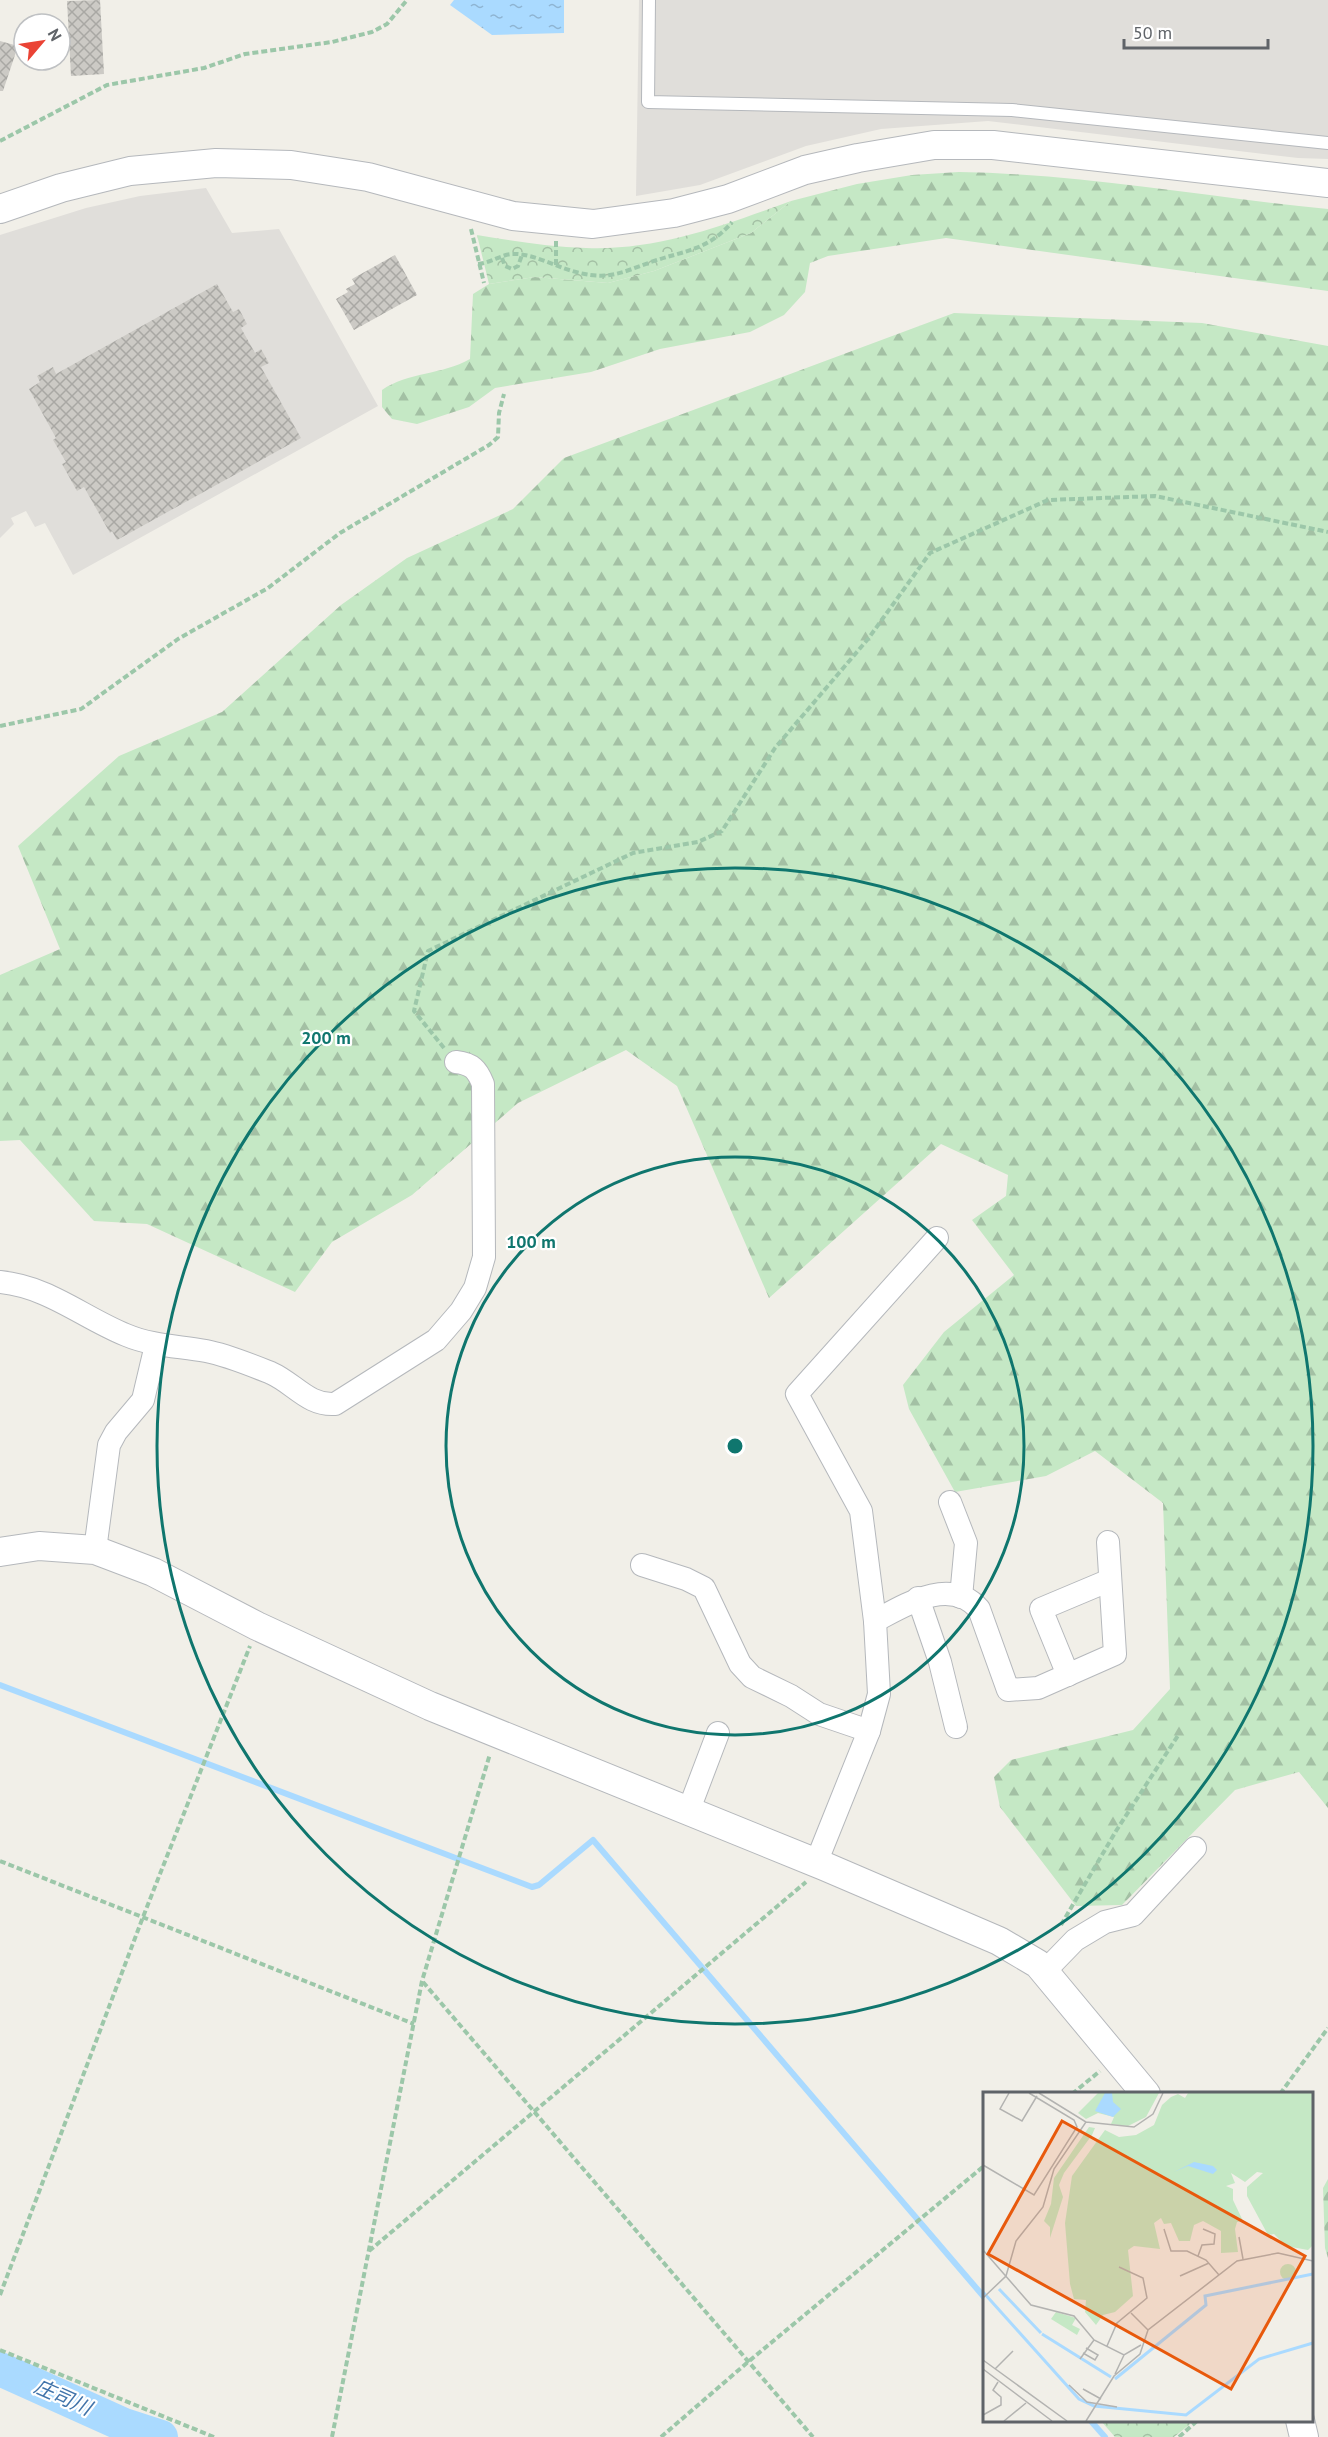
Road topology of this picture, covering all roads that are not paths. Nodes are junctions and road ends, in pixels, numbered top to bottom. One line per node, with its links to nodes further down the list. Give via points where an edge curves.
1 (649, 0): 2 (lane, via 648,102 1012,110)
2 (1328, 142)
3 (1328, 183): 4 (street, via 993,145 934,145 805,170 728,199 674,213 592,224 513,216 357,176 291,165 216,163 130,171 61,188)
4 (0, 209)
5 (456, 1062): 8 (street, via 477,1070 483,1084 484,1257 475,1288 436,1340 335,1404 324,1405 252,1366 208,1351)
6 (937, 1238): 17 (street, via 797,1394 861,1511)
7 (0, 1282): 8 (street, via 56,1298 125,1335)
8 (156, 1345): 11 (street, via 143,1400 109,1445)
9 (950, 1503): 15 (street, via 966,1543)
10 (1108, 1542): 14 (street)
11 (94, 1550): 12 (street, via 39,1546); 22 (street, via 153,1572 257,1626 496,1734)
12 (0, 1552)
13 (642, 1565): 20 (street, via 704,1588 740,1664 752,1677 819,1714)
14 (1110, 1580): 18 (street, via 1114,1654); 18 (street, via 1041,1609)
15 (961, 1597): 16 (street); 18 (street, via 971,1600 979,1609 1008,1690 1038,1688)
16 (918, 1598): 17 (street); 19 (street)
17 (875, 1621): 20 (street, via 879,1694)
18 (1068, 1675)
19 (956, 1727)
20 (869, 1731): 24 (street)
21 (718, 1733): 22 (street)
22 (688, 1812): 24 (street)
23 (1195, 1848): 25 (street, via 1133,1915 1105,1922 1075,1940)
24 (820, 1864): 25 (street, via 999,1941 1038,1964)
25 (1044, 1972): 26 (street)
26 (1144, 2092)
27 (1300, 2422): 28 (street)
28 (1304, 2437)

